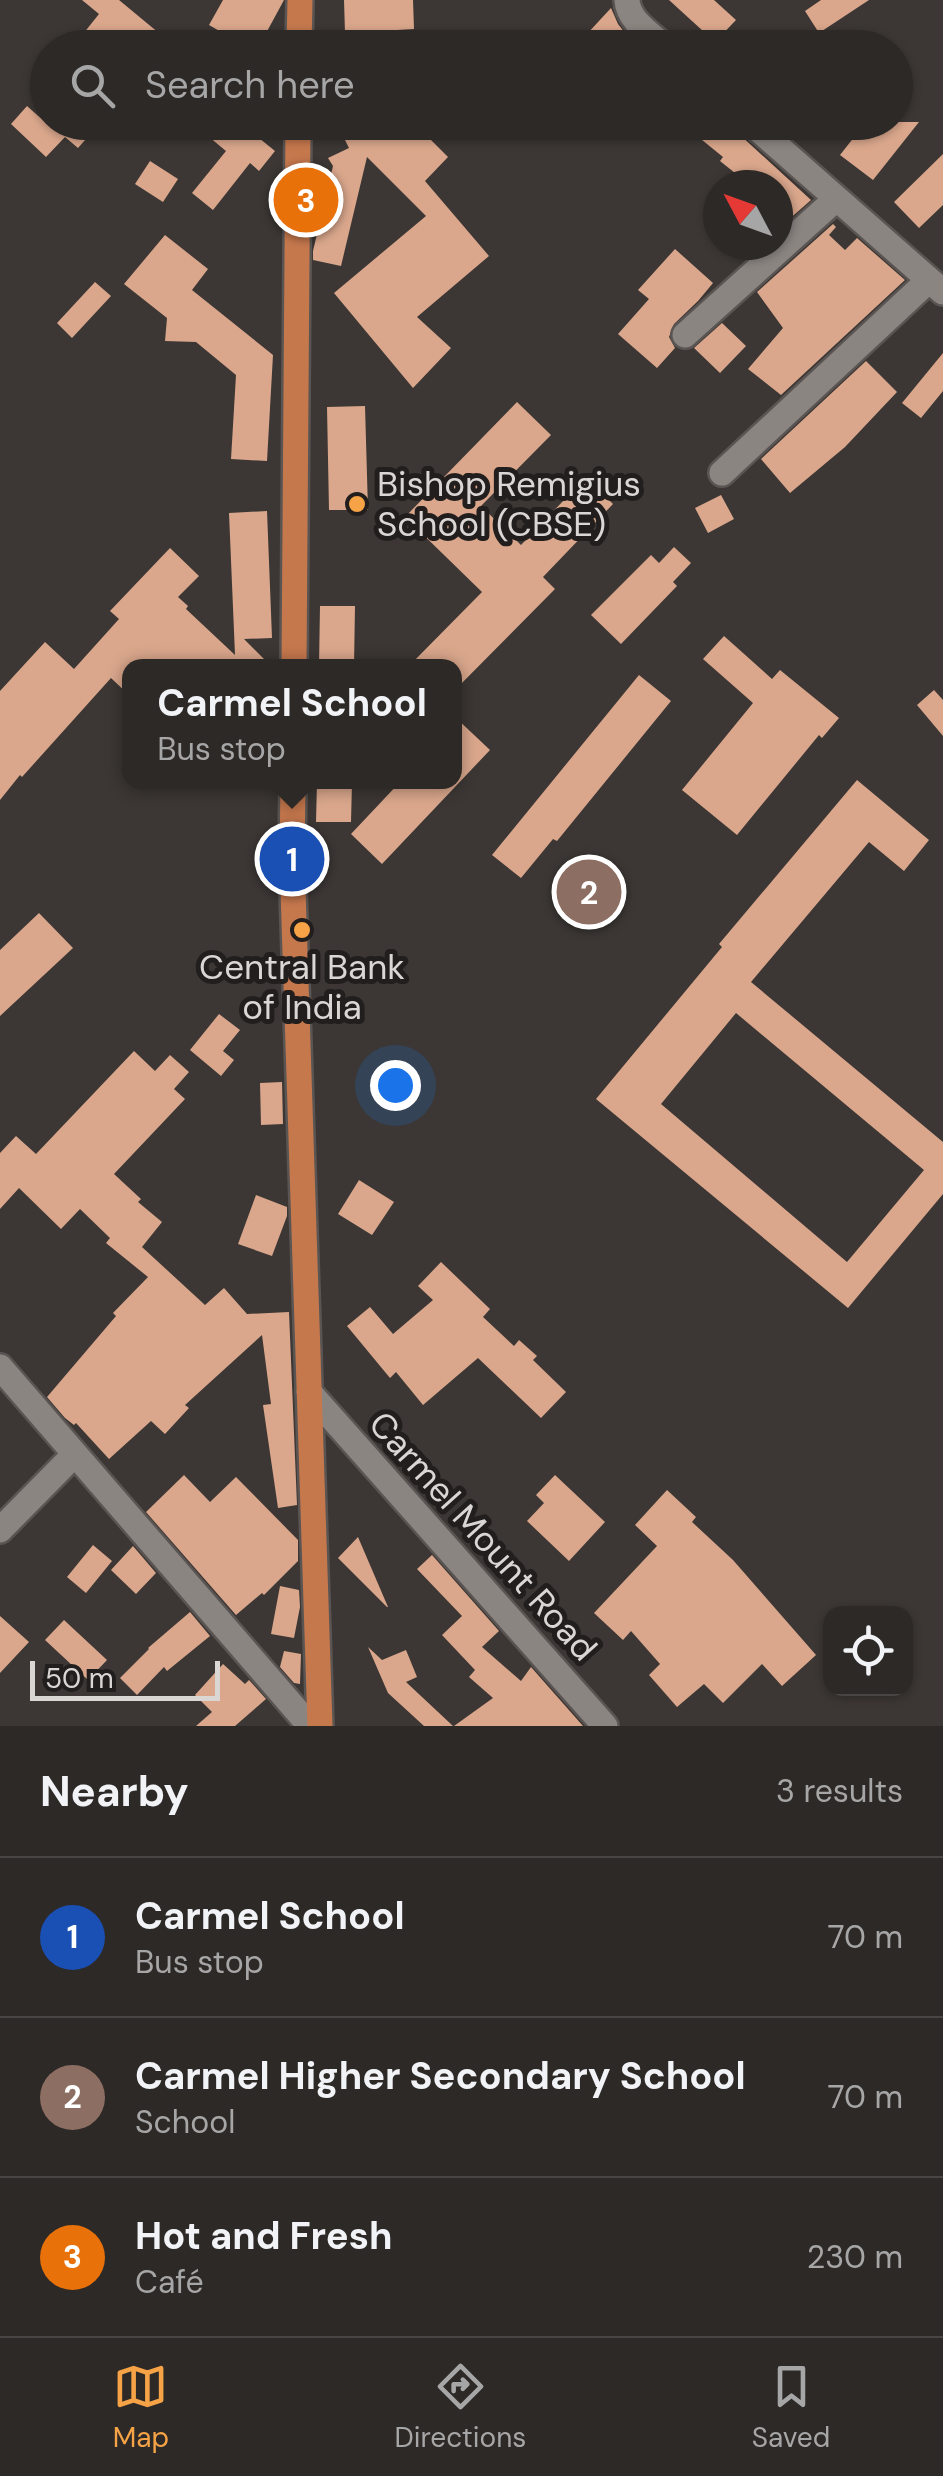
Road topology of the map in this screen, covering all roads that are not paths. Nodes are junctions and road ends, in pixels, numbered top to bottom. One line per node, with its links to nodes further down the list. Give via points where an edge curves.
1 (300, 0): 3 (main road)
2 (626, 0): 4 (street)
3 (299, 30)
4 (646, 30)
5 (298, 140): 11 (main road)
6 (770, 140): 7 (street)
7 (836, 199): 8 (street); 9 (street)
8 (936, 287): 10 (street)
9 (685, 335)
10 (722, 473)
11 (294, 659)
12 (292, 789): 14 (main road)
13 (0, 1367): 15 (street)
14 (309, 1392): 18 (main road); 19 (street, Carmel Mount Road)
15 (74, 1455): 16 (street); 17 (street)
16 (0, 1530)
17 (310, 1726)
18 (320, 1726)
19 (605, 1726)

